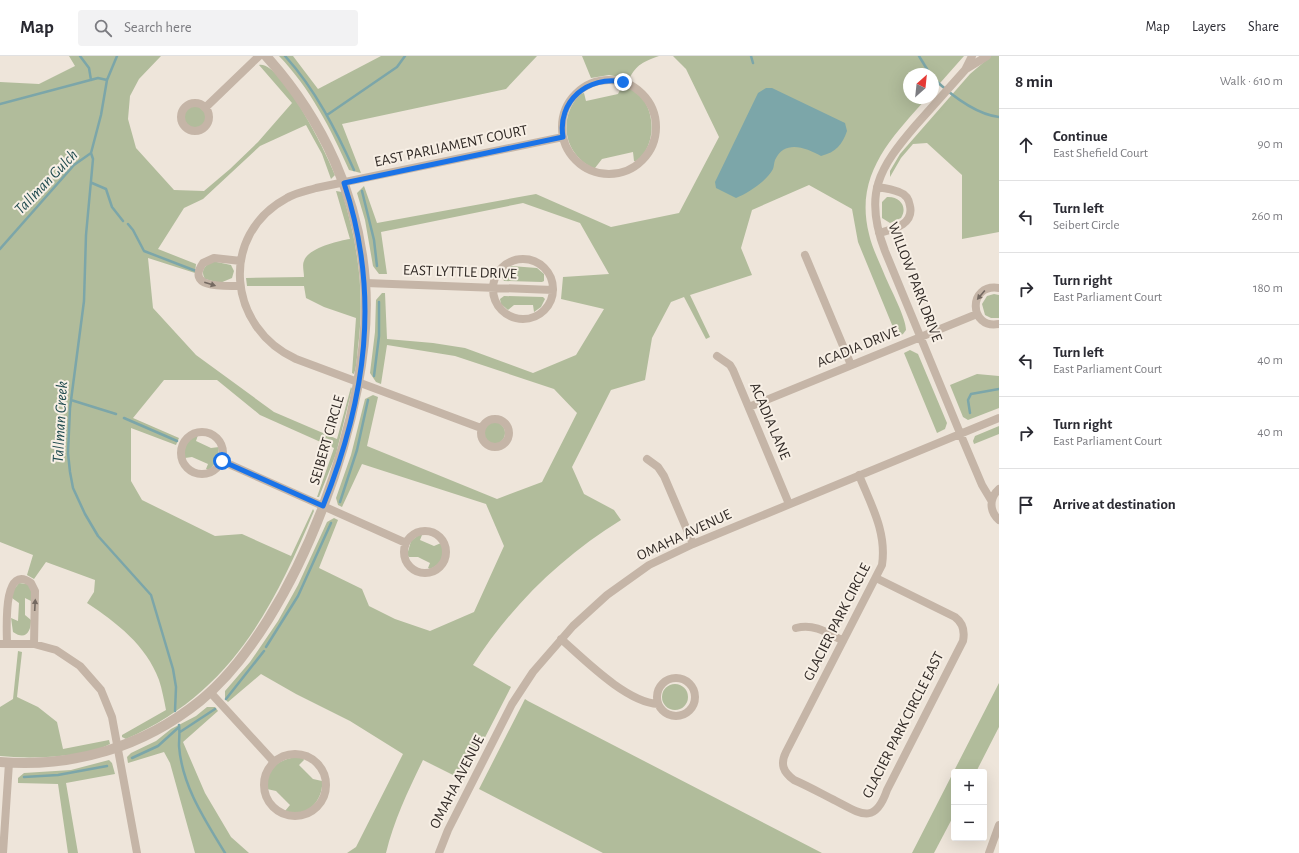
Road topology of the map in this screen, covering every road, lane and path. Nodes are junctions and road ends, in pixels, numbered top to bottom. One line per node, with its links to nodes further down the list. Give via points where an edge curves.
1 (259, 56): 6 (street)
2 (266, 56): 8 (street, SEIBERT CIRCLE, via 306,107 327,144)
3 (972, 56): 5 (street, WILLOW PARK DRIVE)
4 (987, 56): 5 (street, WILLOW PARK DRIVE)
5 (965, 70): 9 (street, WILLOW PARK DRIVE, via 893,151)
6 (205, 108)
7 (563, 137): 7 (street, via 569,152 584,167 605,174 621,172 640,163 650,150 655,135 655,119 649,103 638,90 623,82 600,81 580,91 569,104 563,120); 8 (street, EAST PARLIAMENT COURT)
8 (344, 183): 12 (street, EAST PARLIAMENT COURT, via 308,190 277,204 255,226); 13 (street, SEIBERT CIRCLE, via 357,226)
9 (877, 187): 10 (street, WILLOW PARK DRIVE, via 875,212); 10 (street, via 902,194 908,198 911,207 910,216 905,223)
10 (879, 233): 20 (street, WILLOW PARK DRIVE)
11 (805, 255): 22 (street)
12 (241, 260): 14 (street, EAST PARLIAMENT COURT); 14 (street, one-way to 14, via 210,259 203,262 200,272 201,279 208,285)
13 (366, 283): 15 (street, EAST LYTTLE DRIVE); 23 (street, SEIBERT CIRCLE, via 365,340)
14 (240, 286): 23 (street, EAST PARLIAMENT COURT, via 243,301 252,320 260,333 277,349 296,359)
15 (493, 288): 17 (street, EAST LYTTLE DRIVE); 17 (street, via 495,300 502,310 512,317 525,319 542,312 550,302); 17 (street, via 496,275 503,266 514,260 527,259 539,263 548,272)
16 (999, 288): 18 (street, one-way to 18, via 990,288 980,294 975,306)
17 (553, 290)
18 (977, 314): 19 (street, via 986,323); 20 (street, ACADIA DRIVE)
19 (999, 324)
20 (920, 337): 22 (street, ACADIA DRIVE); 27 (street, WILLOW PARK DRIVE)
21 (717, 356): 24 (street, ACADIA LANE, via 730,365)
22 (851, 365): 24 (street, ACADIA DRIVE)
23 (359, 382): 26 (street, EAST PARLIAMENT COURT); 34 (street, SEIBERT CIRCLE, via 346,436)
24 (749, 407): 33 (street, ACADIA LANE)
25 (999, 418): 27 (street, OMAHA AVENUE)
26 (481, 428)
27 (960, 433): 30 (street, OMAHA AVENUE); 32 (street, WILLOW PARK DRIVE)
28 (647, 459): 37 (street, via 658,467 664,476)
29 (222, 461): 29 (street, via 222,445 211,433 195,432 188,436 181,446 182,460 194,473 209,473); 34 (street)
30 (859, 475): 33 (street, OMAHA AVENUE); 38 (street, GLACIER PARK CIRCLE, via 883,540 882,564)
31 (999, 489): 32 (street)
32 (991, 500): 35 (street, WILLOW PARK DRIVE, via 993,512)
33 (789, 504): 37 (street, OMAHA AVENUE)
34 (323, 506): 36 (street); 44 (street, SEIBERT CIRCLE, via 297,565 268,618 244,654)
35 (999, 520)
36 (406, 543): 36 (street, via 405,558 414,570 423,573 433,572 444,561 446,546 437,534 427,530 417,532)
37 (693, 544): 40 (street, OMAHA AVENUE, via 625,581 590,609)
38 (876, 578): 41 (street, GLACIER PARK CIRCLE); 49 (street, GLACIER PARK CIRCLE EAST, via 955,617 964,631 963,641 878,808 870,813 858,813)
39 (796, 628): 41 (street, via 815,627)
40 (561, 639): 45 (street, via 618,686 643,702); 53 (street, OMAHA AVENUE, via 529,676 512,704 448,830)
41 (843, 642): 49 (street, GLACIER PARK CIRCLE, via 784,756 783,768)
42 (4, 644): 43 (street); 43 (street, one-way to 42, via 36,591 31,583 22,580 14,582 9,590)
43 (34, 644): 46 (street, via 61,652 91,677 107,703)
44 (210, 692): 46 (street, SEIBERT CIRCLE, via 170,722); 48 (street)
45 (658, 704): 45 (street, via 667,714 684,715 695,702 694,689 684,679 670,678 659,687 656,698)
46 (118, 748): 47 (street, SEIBERT CIRCLE, via 67,760 42,763); 52 (street)
47 (4, 762): 51 (street)
48 (274, 762): 48 (street, via 265,775 264,785 265,795 270,804 278,811 292,816 302,815 316,808 322,800 326,785 319,766 307,757 297,754 287,755)
49 (789, 776)
50 (999, 825): 54 (street)
51 (3, 853)
52 (137, 853)
53 (439, 853)
54 (989, 853)

